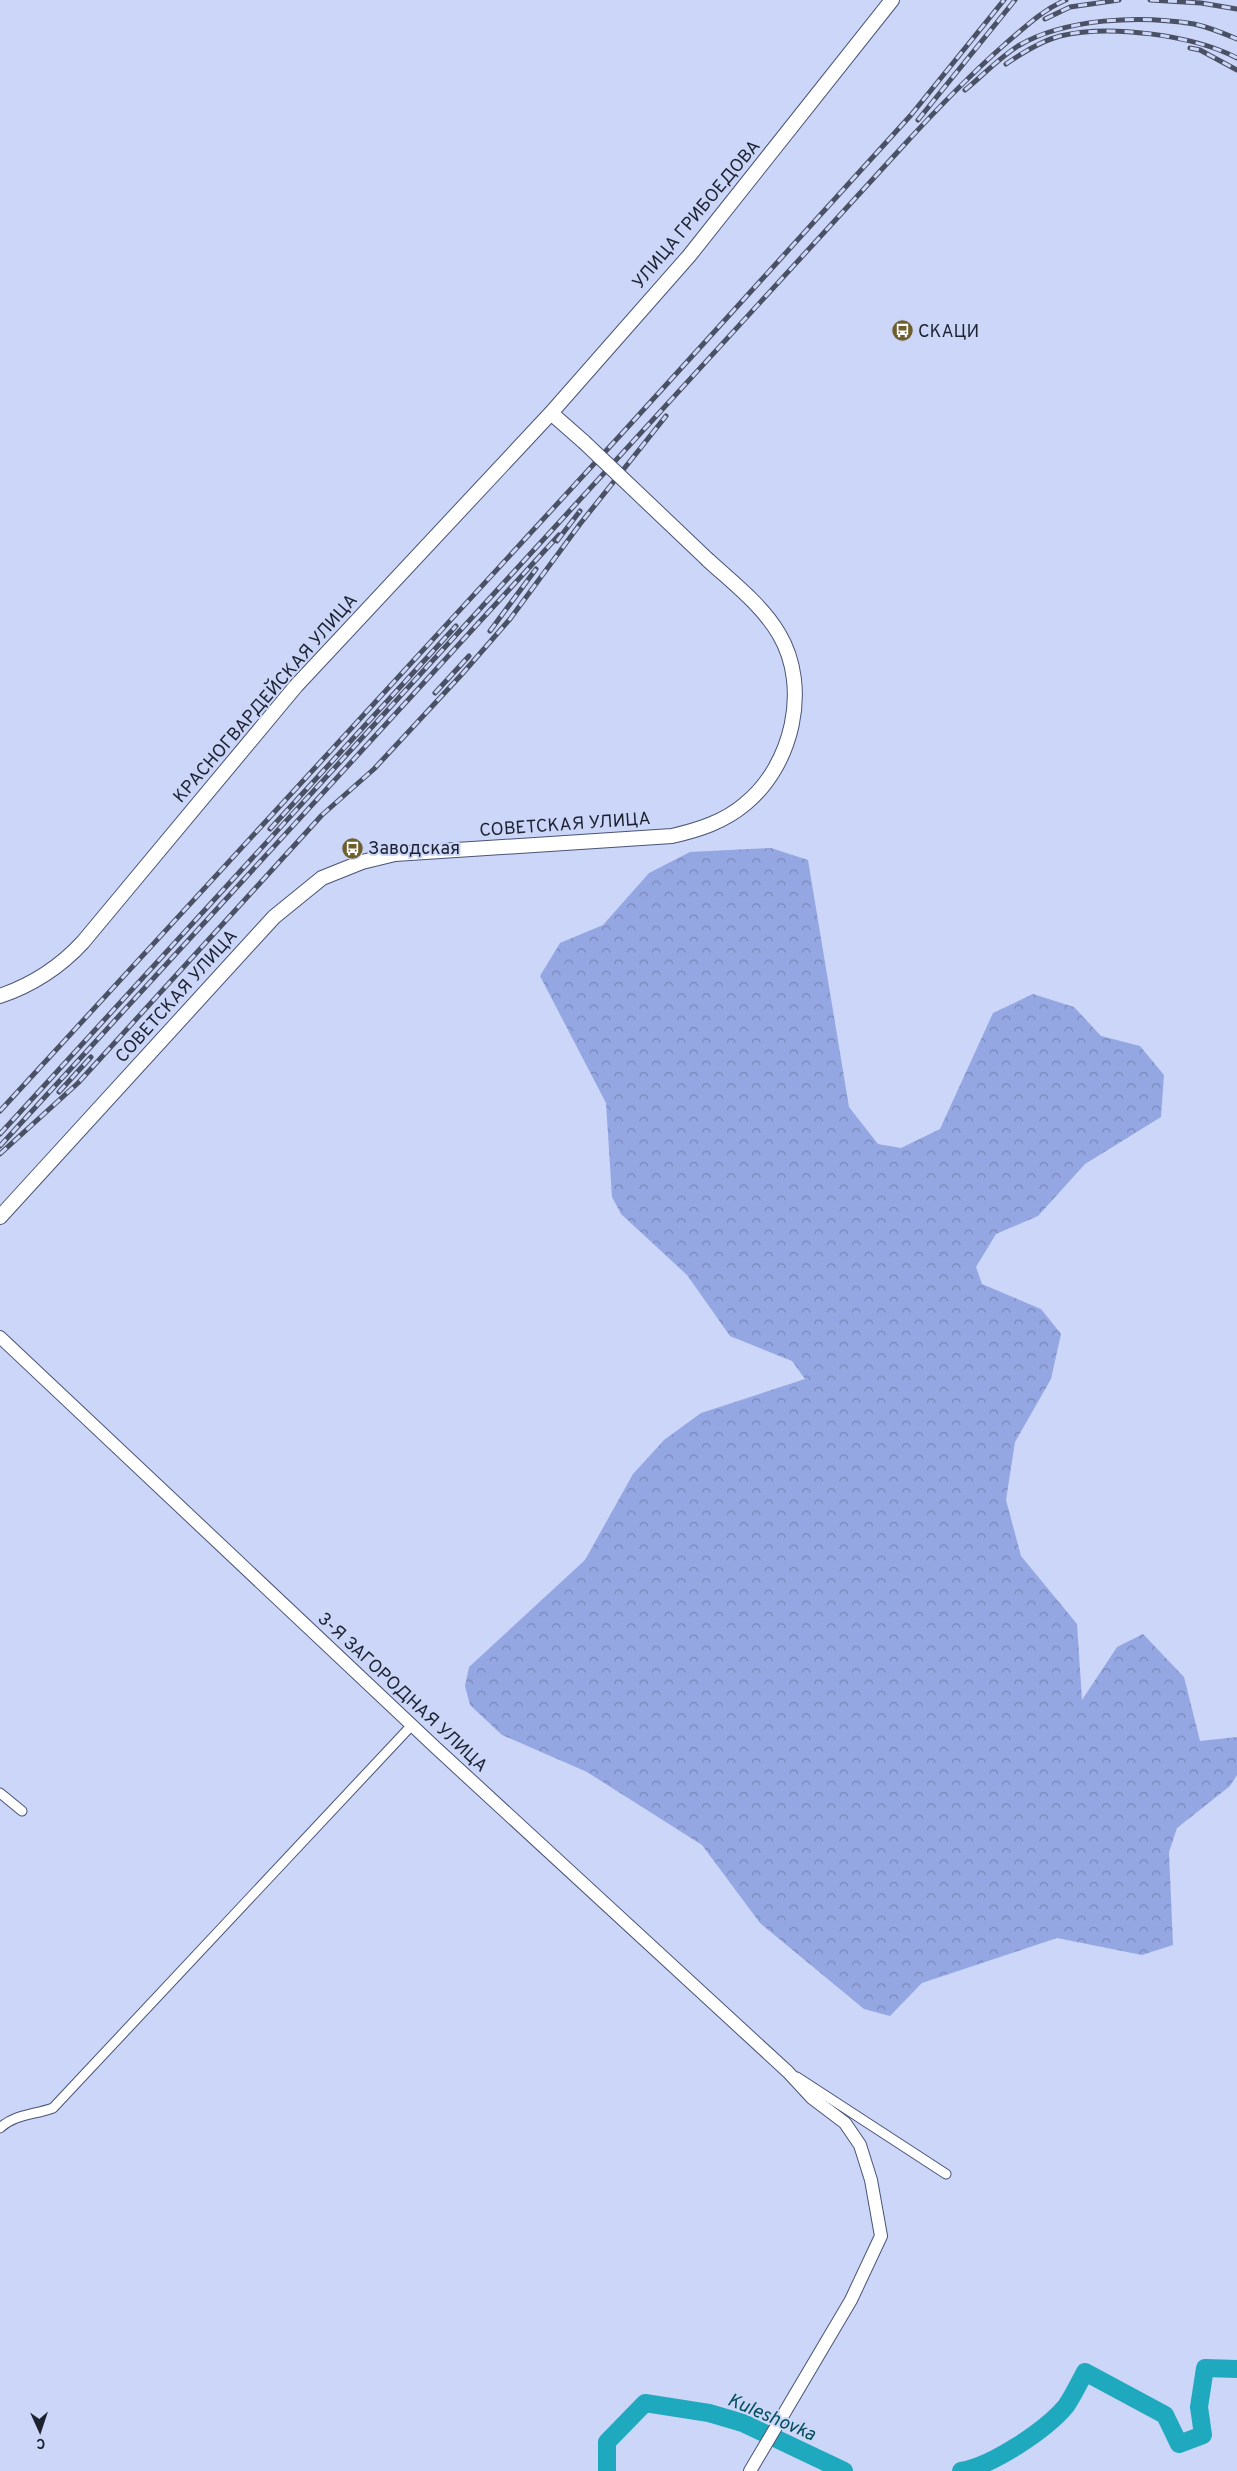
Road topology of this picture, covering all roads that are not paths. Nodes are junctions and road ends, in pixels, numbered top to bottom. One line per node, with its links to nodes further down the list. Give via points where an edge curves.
1 (892, 0): 2 (main road, УЛИЦА ГРИБОЕДОВА, via 689,256)
2 (551, 413): 3 (main road, КРАСНОГВАРДЕЙСКАЯ УЛИЦА, via 296,686 83,942 57,967); 4 (main road, СОВЕТСКАЯ УЛИЦА, bridge, via 765,615 779,634 793,671 794,701 790,736 776,770 746,804 718,822 672,836 404,853 362,862 322,878 274,917)
3 (0, 996)
4 (0, 1218)
5 (0, 1337): 6 (main road, 3-Я ЗАГОРОДНАЯ УЛИЦА)
6 (412, 1725): 9 (main road, 3-Я ЗАГОРОДНАЯ УЛИЦА); 10 (street, via 53,2108 20,2116)
7 (0, 1793): 8 (street)
8 (22, 1811)
9 (788, 2072): 11 (street); 12 (main road, 3-Я ЗАГОРОДНАЯ УЛИЦА, via 855,2136 871,2180 881,2236 851,2300)
10 (0, 2128)
11 (946, 2174)
12 (750, 2471)

